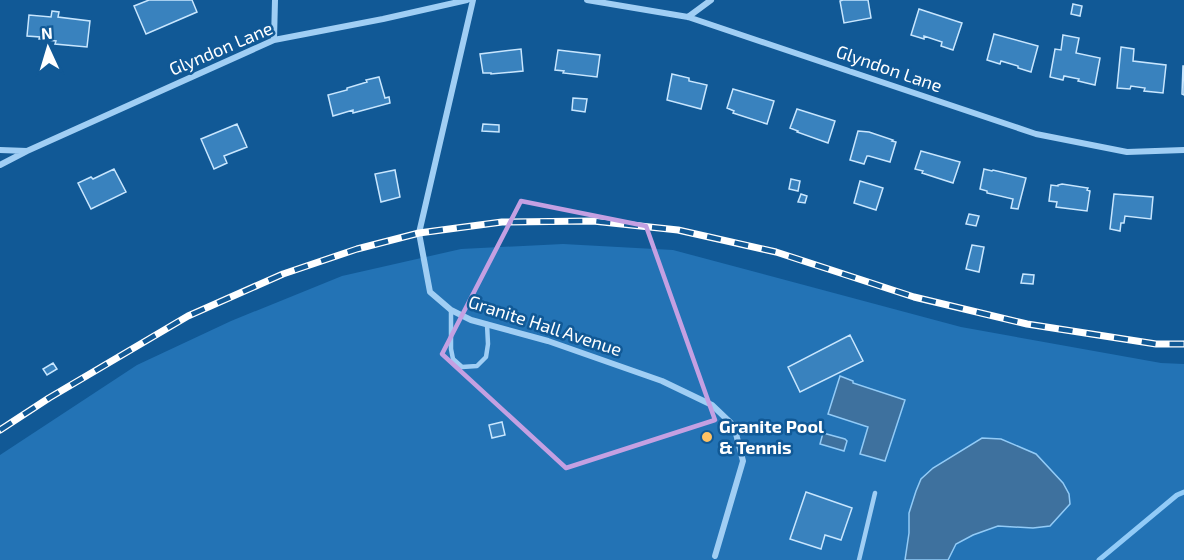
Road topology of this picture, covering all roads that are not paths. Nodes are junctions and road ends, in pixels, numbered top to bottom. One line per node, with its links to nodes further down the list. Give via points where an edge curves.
1 (275, 0): 7 (street)
2 (467, 0): 7 (street, Glyndon Lane)
3 (473, 0): 12 (street, Granite Hall Avenue, via 419,233 430,291)
4 (587, 0): 6 (street, Glyndon Lane)
5 (711, 0): 6 (street)
6 (688, 16): 9 (street, Glyndon Lane, via 1036,134 1127,152)
7 (274, 40): 10 (street, Glyndon Lane)
8 (0, 150): 10 (street)
9 (1184, 150)
10 (27, 151): 11 (street, Glyndon Lane)
11 (0, 165)
12 (451, 310): 13 (street, Granite Hall Avenue); 13 (lane, via 453,359 462,367 477,366 486,357)
13 (487, 324): 15 (street, Granite Hall Avenue, via 662,381 712,405 734,426 743,461)
14 (875, 493): 16 (lane)
15 (717, 558)
16 (859, 560)

